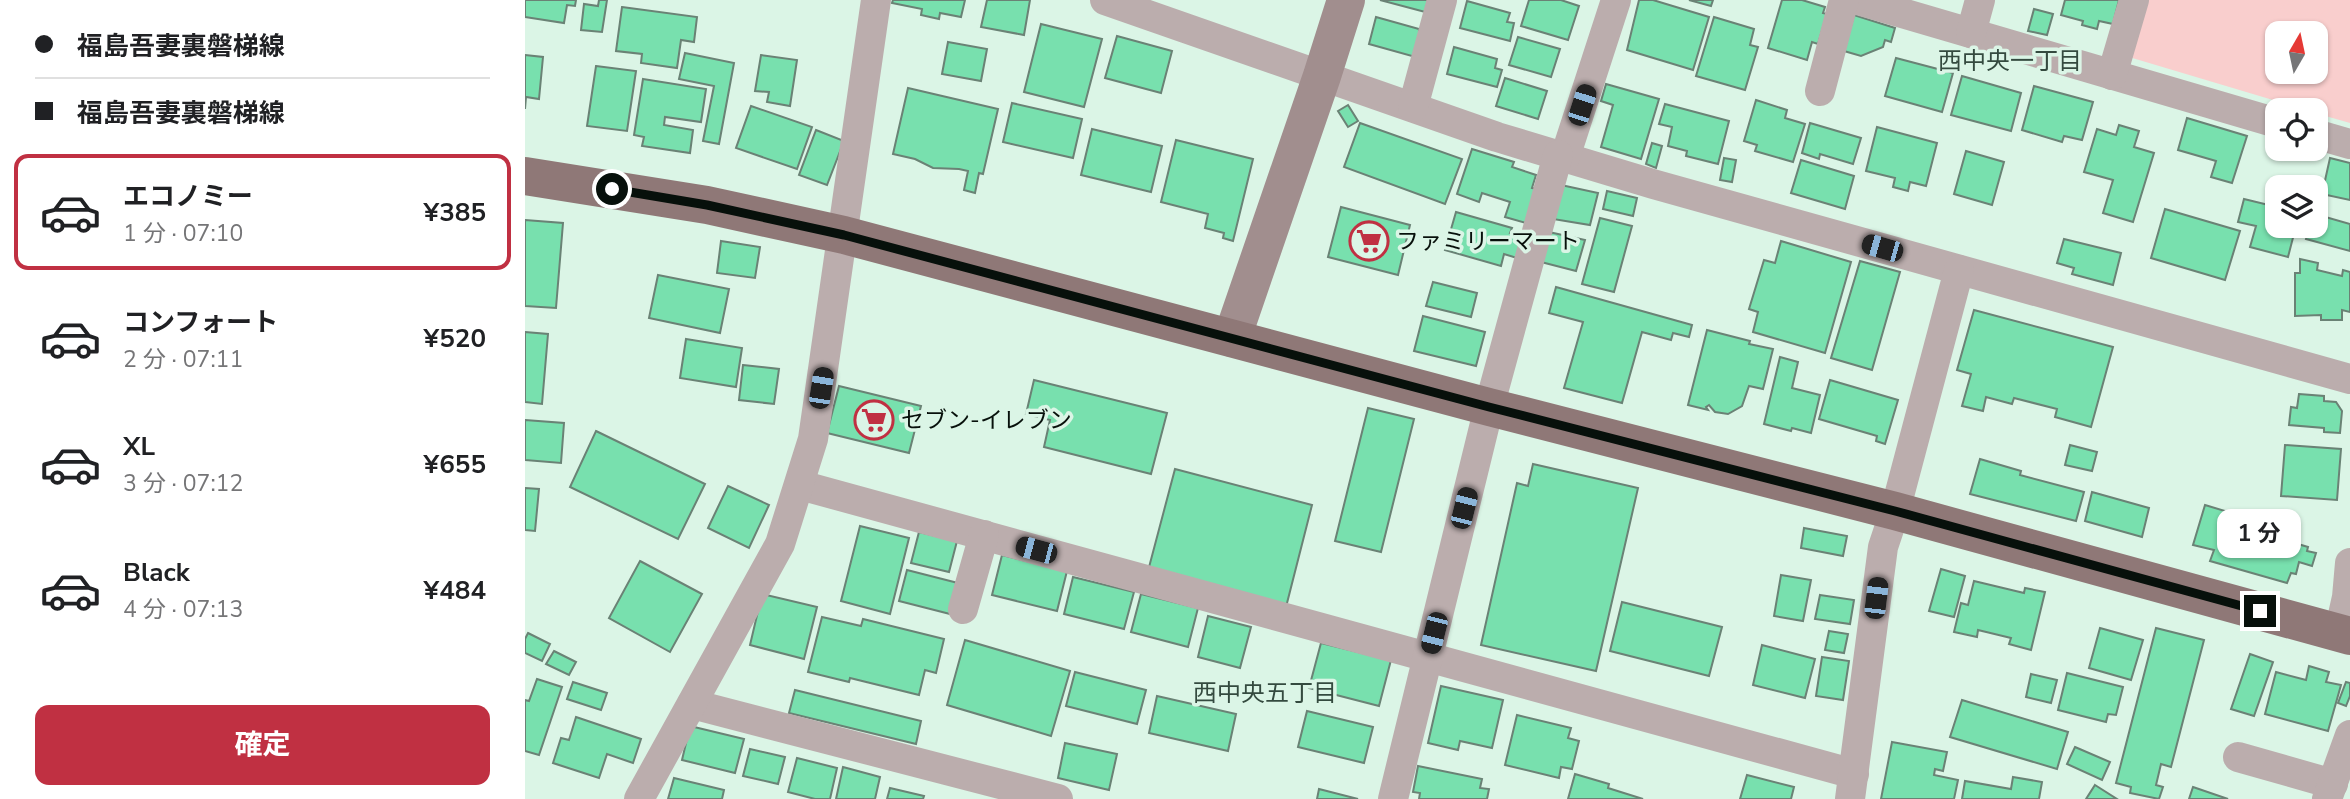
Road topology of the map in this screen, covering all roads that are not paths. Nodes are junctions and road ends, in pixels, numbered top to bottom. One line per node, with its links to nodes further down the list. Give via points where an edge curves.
1 (876, 0): 20 (street)
2 (1105, 0): 12 (street)
3 (1346, 0): 12 (street)
4 (1442, 0): 14 (street)
5 (1616, 0): 18 (street)
6 (1844, 0): 13 (street)
7 (1858, 0): 10 (street)
8 (1980, 0): 10 (street)
9 (2134, 0): 11 (street)
10 (1971, 33): 11 (street)
11 (2112, 75): 15 (street)
12 (1322, 76): 14 (street); 22 (street)
13 (1820, 91)
14 (1413, 107): 18 (street)
15 (2265, 120)
16 (2328, 138): 17 (street)
17 (2350, 144)
18 (1561, 156): 21 (street); 24 (street)
19 (525, 176): 20 (main road, via 707,205)
20 (844, 235): 22 (main road); 25 (street, via 813,439)
21 (1959, 270): 23 (street); 26 (street)
22 (1232, 338): 24 (main road)
23 (2350, 379)
24 (1489, 407): 26 (main road); 31 (street)
25 (800, 485): 27 (street); 32 (street, via 781,544)
26 (1895, 511): 30 (main road); 35 (street, via 1883,547)
27 (983, 535): 29 (street); 31 (street)
28 (2350, 563): 30 (street)
29 (963, 609)
30 (2344, 635)
31 (1428, 657): 35 (street); 39 (street)
32 (692, 704): 37 (street); 38 (street)
33 (2350, 735): 36 (street)
34 (2238, 757): 36 (street)
35 (1852, 787)
36 (2330, 792)
37 (639, 799)
38 (1058, 799)
39 (1392, 799)

